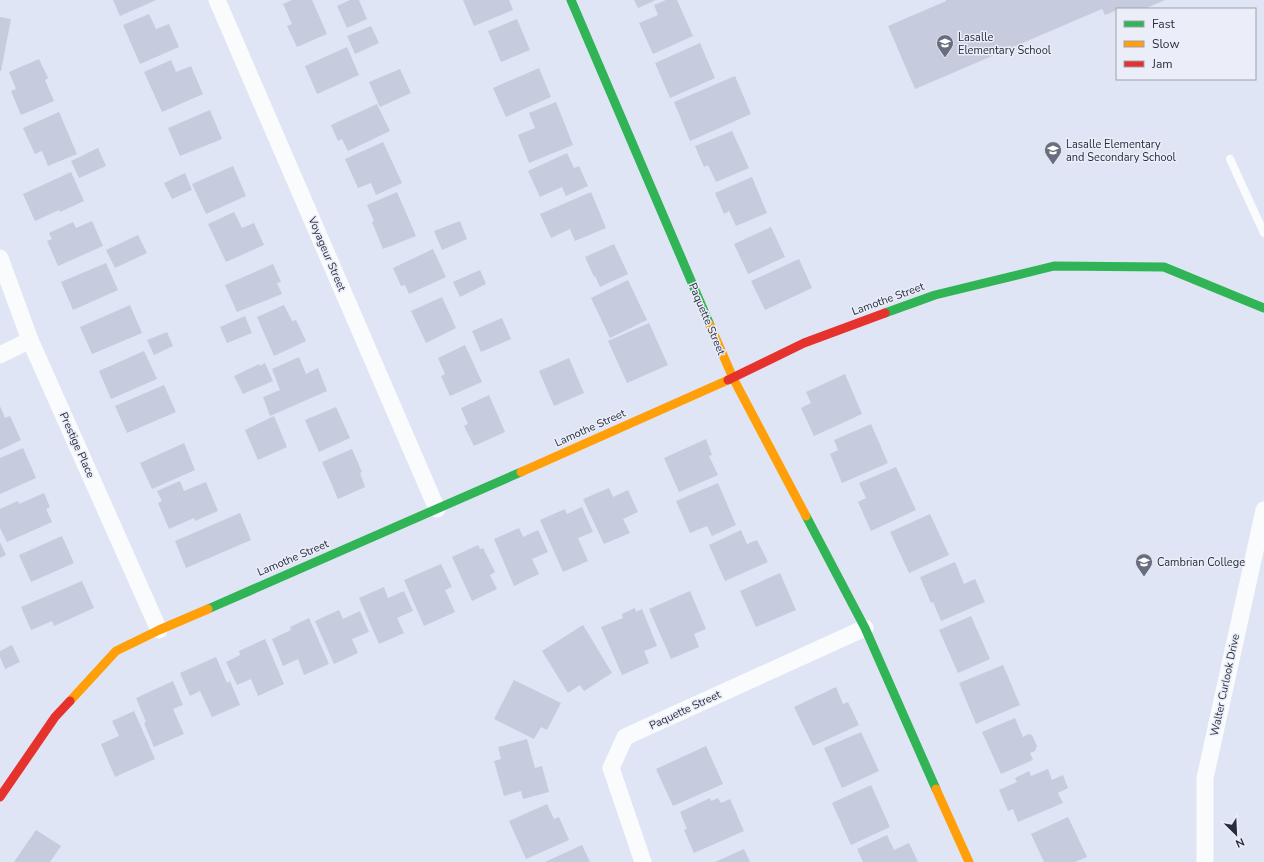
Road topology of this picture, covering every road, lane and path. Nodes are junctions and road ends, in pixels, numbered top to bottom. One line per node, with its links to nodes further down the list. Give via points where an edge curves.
1 (217, 0): 10 (street, Voyageur Street)
2 (571, 0): 9 (street, Paquette Street)
3 (1230, 159): 4 (lane)
4 (1264, 233)
5 (0, 258): 7 (street, Prestige Place)
6 (1264, 308): 9 (street, Lamothe Street, via 1164,267 1054,266 935,295 804,343)
7 (30, 340): 8 (street); 13 (street, Prestige Place)
8 (0, 355)
9 (733, 378): 10 (street, Lamothe Street); 12 (street, Paquette Street)
10 (438, 509): 13 (street, Lamothe Street)
11 (1264, 510): 17 (street, Walter Curlook Drive, via 1205,778)
12 (865, 628): 15 (street, Paquette Street, via 626,737 611,768); 16 (street, Paquette Street)
13 (159, 630): 14 (street, Lamothe Street, via 116,651 55,717)
14 (0, 797)
15 (643, 862)
16 (969, 862)
17 (1205, 862)

